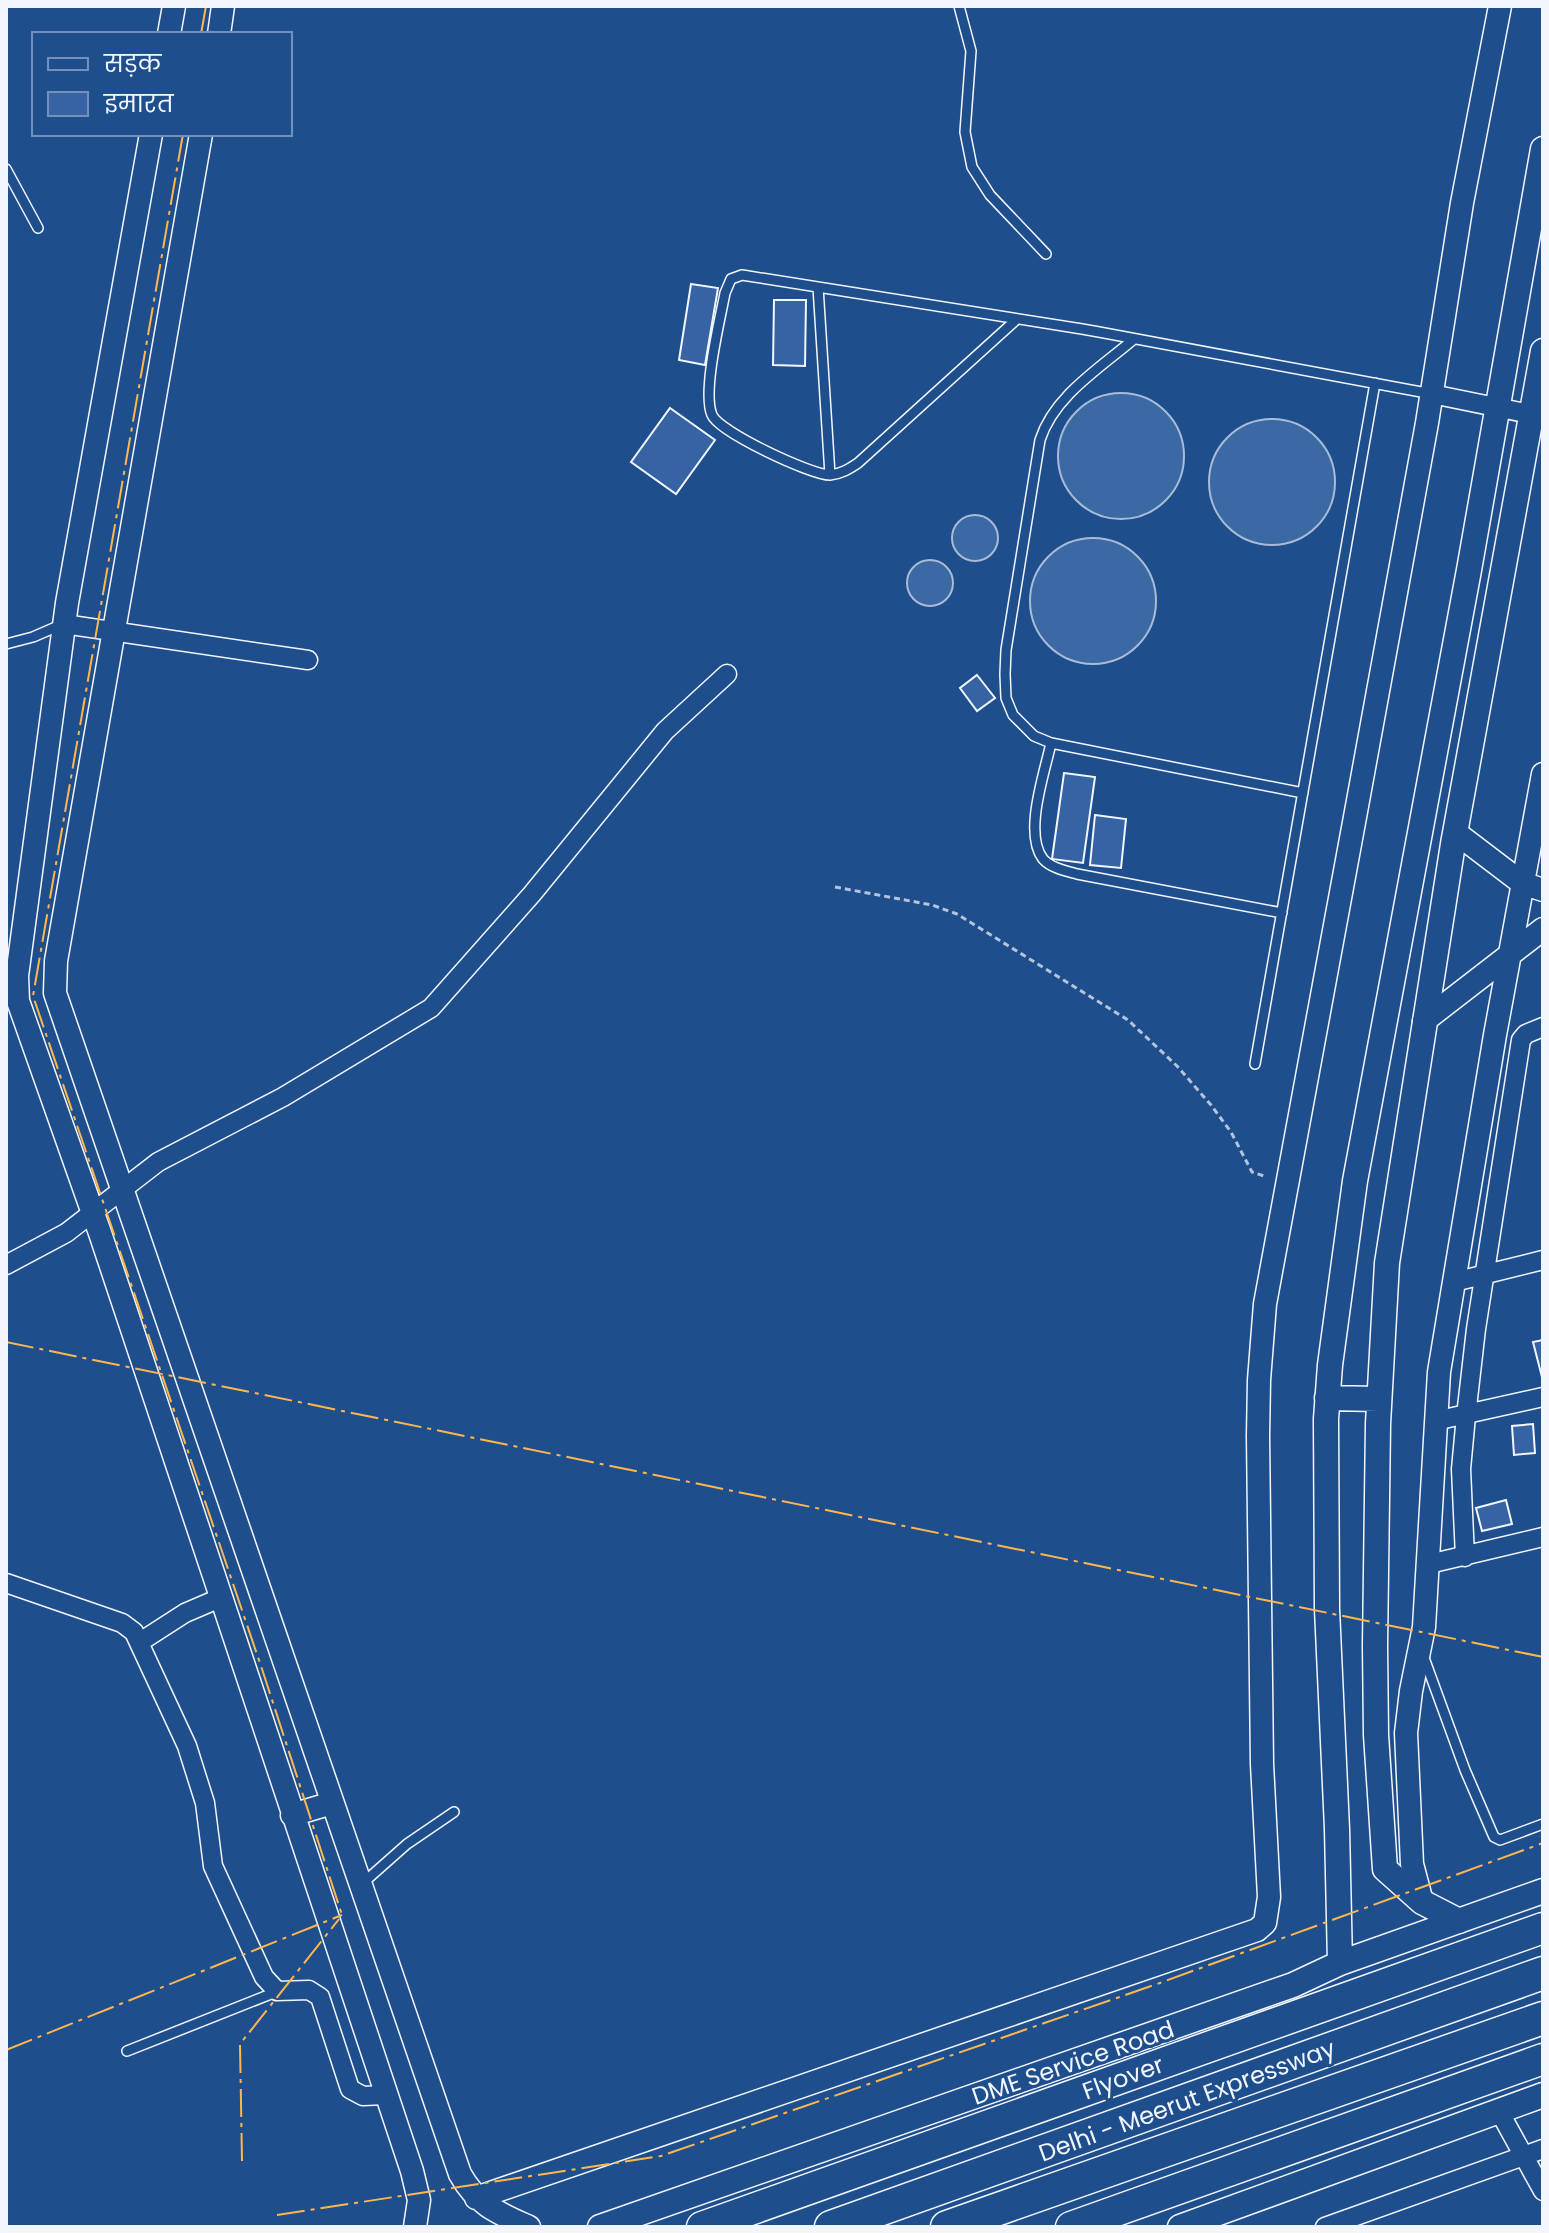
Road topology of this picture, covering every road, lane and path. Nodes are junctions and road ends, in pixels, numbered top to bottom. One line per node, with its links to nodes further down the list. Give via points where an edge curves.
1 (174, 6): 5 (street)
2 (223, 6): 6 (street)
3 (959, 6): 12 (lane, via 971,51 965,132 972,167 990,195)
4 (1500, 6): 18 (street)
5 (169, 32)
6 (219, 32)
7 (151, 136): 22 (street)
8 (201, 136): 23 (street)
9 (1543, 149): 19 (main road)
10 (6, 169): 11 (lane)
11 (38, 228)
12 (1046, 254)
13 (818, 287): 14 (lane); 21 (lane); 21 (lane, via 742,275 731,279 722,307 710,408 725,429 808,471)
14 (1017, 319): 15 (lane); 21 (lane, via 858,463)
15 (1134, 339): 17 (lane); 27 (lane, via 1057,405 1040,440 1005,674 1013,715 1034,736)
16 (1543, 351): 20 (main road)
17 (1375, 383): 18 (lane); 29 (lane)
18 (1432, 394): 19 (street); 40 (street)
19 (1498, 407): 20 (street); 48 (main road, via 1355,1181)
20 (1530, 414): 30 (main road)
21 (830, 475)
22 (64, 624): 23 (street); 24 (lane); 42 (street, via 17,976 18,1001)
23 (114, 630): 25 (street); 41 (street, via 54,978 60,1011)
24 (6, 644)
25 (308, 660)
26 (727, 674): 41 (street, via 665,731 431,1008 283,1097 158,1162)
27 (1051, 743): 29 (lane); 33 (lane, via 1035,824 1045,861 1077,874)
28 (1543, 774): 32 (street)
29 (1303, 793): 33 (lane)
30 (1455, 832): 32 (street); 36 (main road)
31 (835, 887): 40 (path, via 957,914 1116,1012 1186,1075 1231,1132 1252,1172)
32 (1532, 887): 35 (street)
33 (1282, 913): 39 (lane)
34 (1543, 929): 35 (street)
35 (1511, 956): 36 (street); 38 (street)
36 (1424, 1021): 49 (main road, via 1387,1263)
37 (1543, 1027): 38 (street)
38 (1508, 1042): 45 (street); 46 (street)
39 (1255, 1064)
40 (1288, 1178): 80 (street, via 1265,1304 1259,1380 1262,1764 1269,1897 1265,1923)
41 (121, 1190): 42 (street); 59 (street)
42 (99, 1232): 44 (street, via 66,1233); 56 (street)
43 (1543, 1260): 45 (street)
44 (6, 1265)
45 (1485, 1274): 46 (street); 50 (street)
46 (1454, 1282): 51 (street)
47 (1543, 1397): 50 (street)
48 (1327, 1398): 49 (main road); 68 (main road, via 1327,1609)
49 (1379, 1399): 65 (main road, via 1375,1646 1381,1835 1385,1869)
50 (1466, 1416): 51 (street); 53 (street, via 1461,1469)
51 (1435, 1421): 54 (street)
52 (1543, 1537): 53 (street)
53 (1465, 1557): 54 (street)
54 (1429, 1564): 58 (street)
55 (6, 1583): 57 (street, via 122,1623)
56 (220, 1598): 57 (street); 61 (street)
57 (140, 1642): 70 (street, via 199,1778 213,1866 264,1977)
58 (1420, 1646): 62 (lane, via 1494,1837 1500,1840); 65 (street, via 1406,1733 1411,1852)
59 (332, 1803): 61 (street); 63 (street)
60 (454, 1812): 63 (lane)
61 (292, 1815): 74 (street)
62 (1543, 1824)
63 (361, 1885): 80 (street, via 460,2174)
64 (1543, 1891): 66 (main road, DME Service Road)
65 (1422, 1902): 66 (main road)
66 (1459, 1921): 68 (main road, DME Service Road)
67 (1543, 1928): 84 (highway, Flyover)
68 (1340, 1963): 83 (main road, DME Service Road, via 1293,1985)
69 (1543, 1973): 85 (highway, Delhi - Meerut Expressway)
70 (277, 1991): 72 (lane); 74 (street, via 309,1990 320,1997 350,2089 363,2096)
71 (1543, 2018): 86 (highway, Delhi - Meerut Expressway)
72 (127, 2051)
73 (1543, 2059): 87 (highway)
74 (385, 2095): 81 (street, via 416,2185)
75 (1543, 2095): 76 (main road)
76 (1499, 2111): 78 (street); 88 (main road)
77 (1543, 2149): 78 (street)
78 (1523, 2157): 79 (street); 89 (street)
79 (1543, 2191)
80 (476, 2198): 82 (street)
81 (415, 2227)
82 (529, 2227)
83 (600, 2227)
84 (702, 2227)
85 (831, 2227)
86 (947, 2227)
87 (1071, 2227)
88 (1180, 2227)
89 (1325, 2227)

